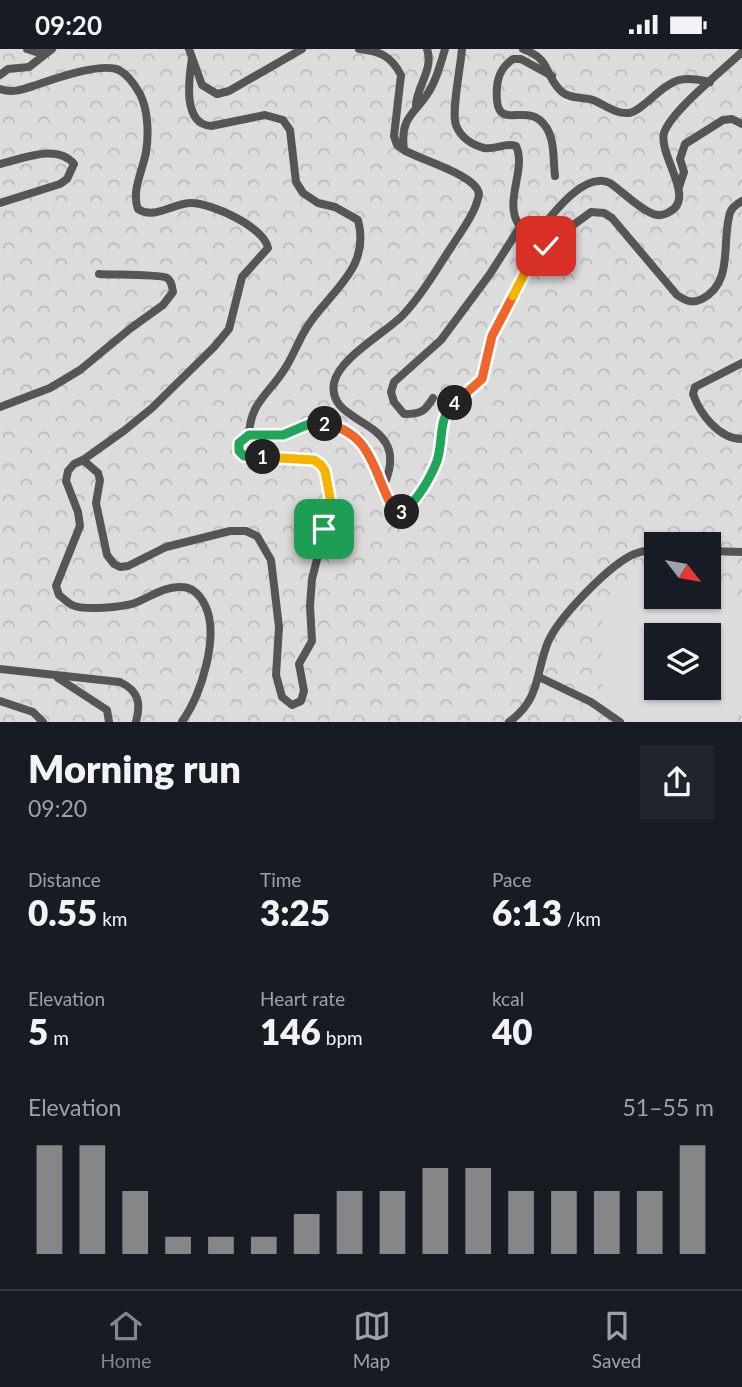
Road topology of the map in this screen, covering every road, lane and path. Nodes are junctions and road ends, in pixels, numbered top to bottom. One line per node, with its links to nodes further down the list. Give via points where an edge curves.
1 (27, 49): 2 (street)
2 (44, 49)
3 (52, 49): 12 (street, via 29,67 8,69)
4 (302, 49): 11 (street, via 216,94 202,85)
5 (359, 49): 18 (street, via 380,52 401,75 394,136)
6 (427, 49): 16 (street, via 429,65)
7 (445, 49): 16 (street, via 432,88)
8 (462, 49): 24 (street, via 456,125 477,146 516,146 515,210)
9 (523, 49): 13 (street, via 543,60)
10 (742, 52): 14 (street)
11 (190, 53): 31 (street, via 192,110 199,122 211,126 265,115 284,120 290,129 296,182 311,200 358,220 361,230 358,259 305,330 284,372 256,405)
12 (0, 75)
13 (552, 76): 14 (street, via 568,96 628,113 673,82 690,77); 20 (street, via 513,59 500,72 496,102 504,115 529,115 547,128)
14 (710, 82): 21 (street, via 670,120 665,131 666,151)
15 (0, 89): 33 (street, via 9,92 108,67 119,70 144,102 148,132 136,196 138,209 149,213 191,203 210,207 267,239 268,248 242,277 229,329 152,408)
16 (416, 105): 18 (street, via 405,123)
17 (742, 124): 21 (street, via 723,120 685,144)
18 (404, 150): 34 (street, via 450,169 475,185 479,194 474,211 421,295 397,321 352,356 334,383 335,398 343,410 370,425 388,446 390,462)
19 (0, 164): 23 (street, via 56,153 74,164 60,184)
20 (555, 176)
21 (679, 187): 25 (street, via 675,209 661,215 650,213 604,180 593,182 568,198)
22 (742, 201): 26 (street, via 729,216 720,283 696,302 677,295 604,213 591,212)
23 (0, 203)
24 (520, 227): 25 (street); 29 (street, via 441,340 394,382 391,392 404,414 419,414)
25 (534, 237): 26 (street)
26 (535, 253): 34 (street, via 496,325 482,379 445,415 437,461 422,488 400,513 395,512)
27 (99, 274): 30 (street, via 155,275 167,278 173,292 163,305 80,370 50,388)
28 (742, 363): 32 (street, via 695,387 692,394 713,427)
29 (433, 398)
30 (0, 407)
31 (249, 435): 33 (street, via 239,443 244,456 314,460 321,465 331,503 312,579 312,641 299,664 304,691 296,704 282,697 276,675 279,627 271,560 257,536 230,531 166,547 120,567 107,555 96,503 98,473); 34 (street, via 283,435 317,423 343,429 367,450)
32 (742, 439)
33 (83, 460): 45 (street, via 68,471 66,481 80,526 56,586 59,595 74,606 99,607 133,604 171,587 191,589 200,596 212,635 192,707)
34 (384, 485)
35 (721, 551): 37 (street)
36 (644, 552): 40 (street, via 600,579 556,627)
37 (742, 552)
38 (0, 669): 39 (street)
39 (56, 677): 43 (street, via 107,710); 44 (street, via 131,688 138,699)
40 (539, 677): 46 (street, via 525,709); 47 (street)
41 (0, 701): 42 (street, via 33,712)
42 (43, 722)
43 (109, 722)
44 (136, 722)
45 (182, 722)
46 (509, 722)
47 (620, 722)

